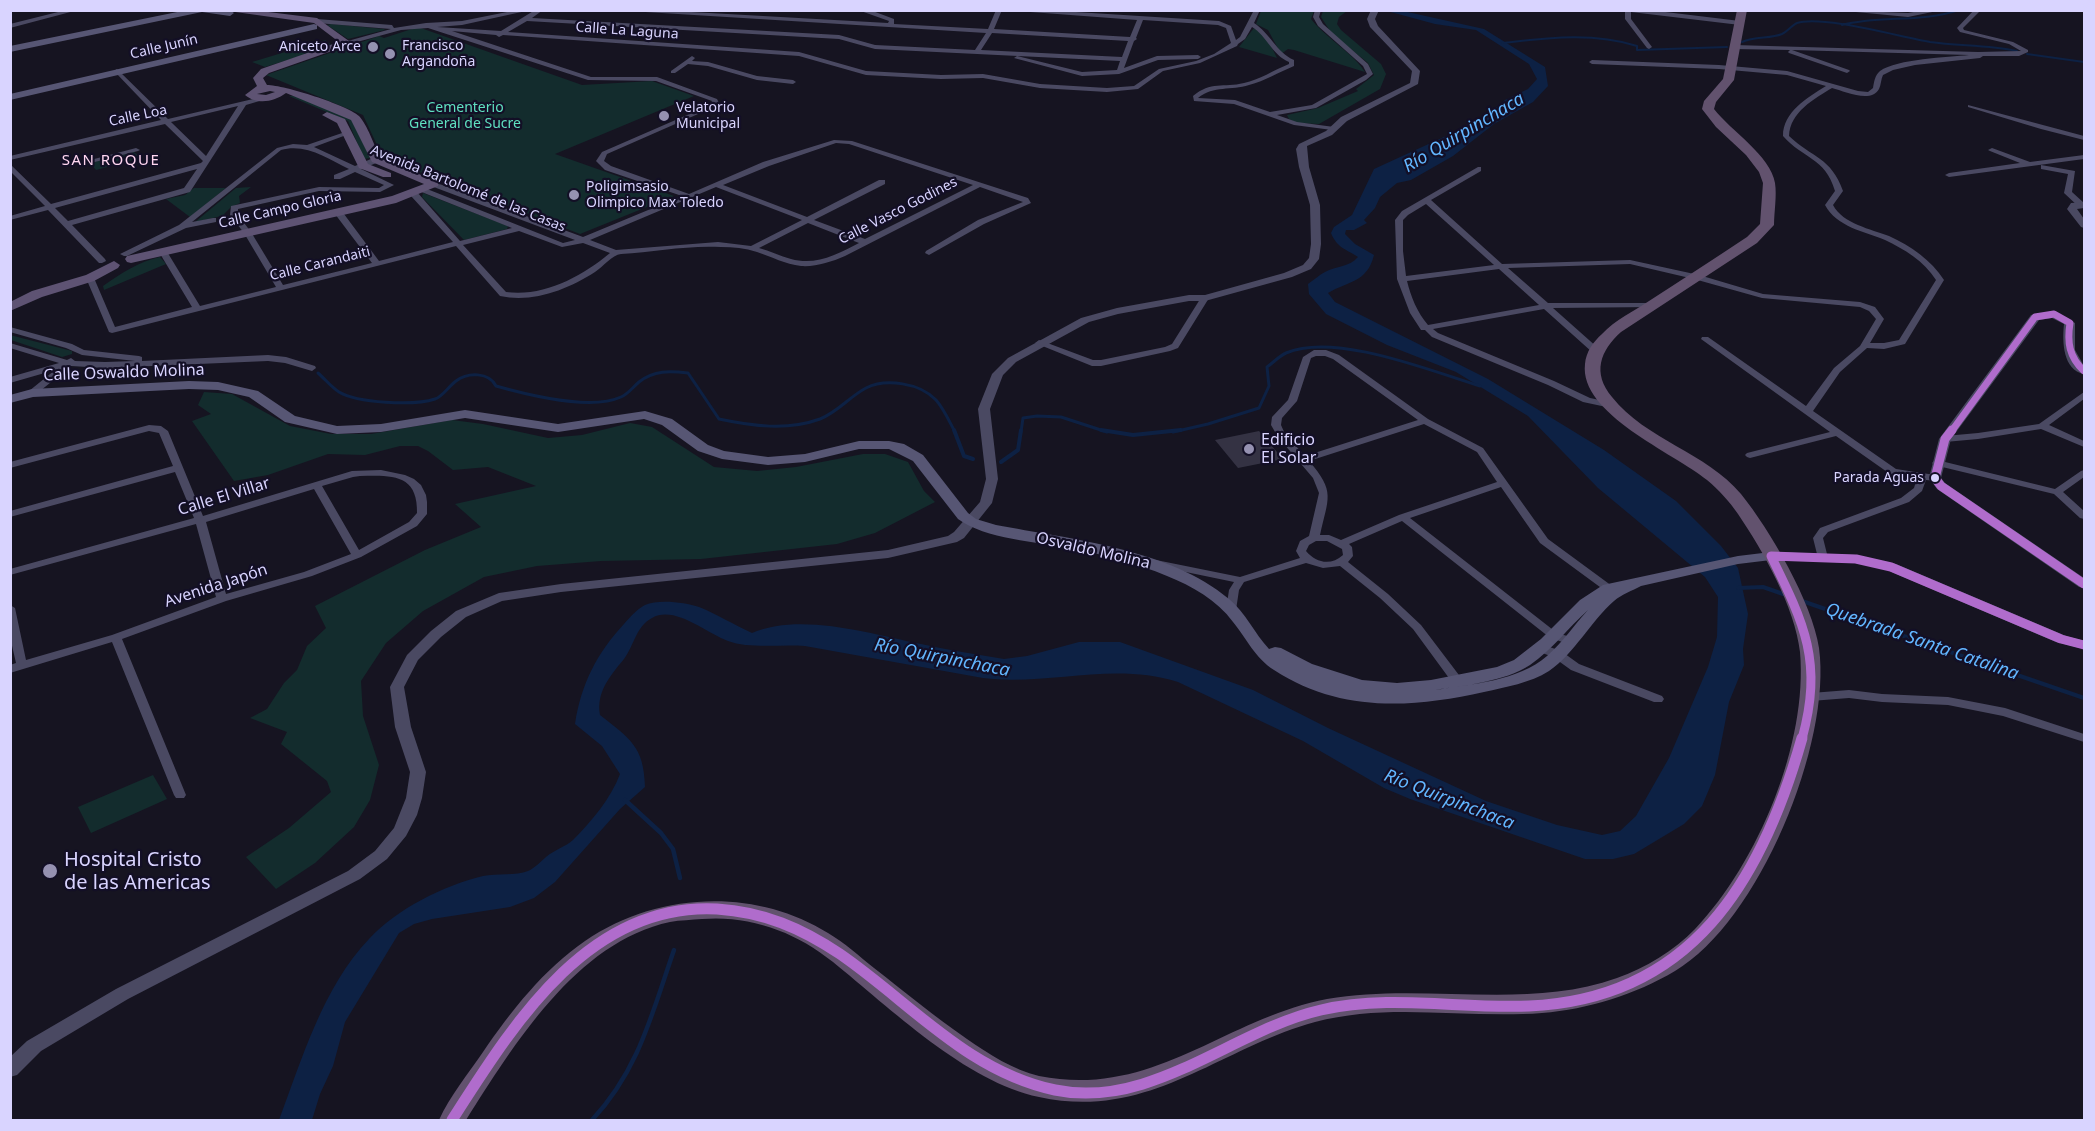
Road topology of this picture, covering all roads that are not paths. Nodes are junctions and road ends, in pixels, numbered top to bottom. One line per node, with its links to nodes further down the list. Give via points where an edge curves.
1 (39, 10): 26 (street)
2 (75, 10): 26 (street)
3 (202, 10): 20 (main road); 51 (main road)
4 (503, 10): 18 (street)
5 (616, 10): 22 (street)
6 (999, 10): 42 (street)
7 (1007, 10): 24 (street)
8 (1138, 10): 32 (street)
9 (1257, 10): 36 (street)
10 (1318, 10): 72 (street, via 1320,26 1366,65 1370,74 1314,106)
11 (1375, 10): 74 (street, via 1371,19 1374,27 1416,71 1414,84)
12 (1629, 10): 27 (street); 48 (street, via 1628,19)
13 (1662, 10): 27 (street)
14 (1701, 10): 25 (street)
15 (1838, 10): 16 (street, via 1908,15)
16 (1939, 10)
17 (1978, 10): 54 (street, via 1960,28 1962,31 2011,43 2026,51)
18 (517, 11): 21 (street); 37 (street, via 462,23)
19 (862, 11): 34 (street); 38 (street, via 892,20)
20 (227, 12): 35 (main road)
21 (536, 12): 30 (street)
22 (667, 12): 23 (street)
23 (686, 12): 34 (street)
24 (1045, 12): 31 (street)
25 (1708, 15): 29 (street); 33 (street)
26 (52, 17): 39 (street)
27 (1678, 17): 29 (street)
28 (1741, 17): 33 (street); 49 (highway)
29 (1690, 18): 33 (street)
30 (527, 19): 43 (street); 53 (street, via 838,37 864,45)
31 (1140, 19): 32 (street); 44 (street)
32 (1167, 20): 47 (street, via 1226,25)
33 (1723, 22)
34 (855, 23): 38 (street)
35 (318, 24): 40 (street); 46 (main road); 60 (main road, Calle Junín)
36 (1252, 24): 47 (street); 72 (street, via 1292,65 1243,85 1204,89 1195,98 1245,105)
37 (426, 25): 40 (street); 41 (street)
38 (891, 25): 42 (street)
39 (10, 26)
40 (401, 28): 46 (street)
41 (442, 29): 43 (street, Calle La Laguna); 45 (street)
42 (991, 30): 44 (street); 53 (street)
43 (500, 34): 45 (street); 50 (street, Calle La Laguna)
44 (1134, 39): 56 (street)
45 (486, 43): 97 (street, via 590,79 657,79 715,100 712,106 601,157 608,168)
46 (343, 44): 66 (main road, via 265,71 258,78)
47 (1235, 45): 55 (street, Calle La Laguna)
48 (1649, 46)
49 (1734, 47): 52 (street); 59 (highway)
50 (704, 48): 55 (street, Calle La Laguna, via 811,57 866,73 983,76 1040,86 1107,90 1136,87 1161,70); 57 (street)
51 (10, 49)
52 (1782, 49): 54 (street); 61 (street)
53 (977, 51): 56 (street); 63 (street, via 1082,74)
54 (1978, 54): 65 (street, via 1980,57 1907,65 1882,73 1876,89 1869,94)
55 (1216, 55): 63 (street, via 1157,58)
56 (1125, 59): 63 (street)
57 (687, 62): 62 (street); 64 (street)
58 (1592, 62): 59 (street)
59 (1732, 68): 65 (street, via 1787,73); 122 (highway, via 1708,109 1765,171 1769,218 1752,240)
60 (117, 71): 69 (main road, Calle Junín); 73 (street)
61 (1847, 71)
62 (673, 72)
63 (1119, 72)
64 (793, 82)
65 (1832, 86): 136 (street, via 1788,121 1786,136 1831,172 1839,191 1829,205 1831,211 1913,253 1935,270 1940,280 1902,342)
66 (263, 87): 67 (main road); 68 (main road)
67 (276, 94): 68 (main road, via 259,98); 70 (street, Calle Loa); 75 (main road, Avenida Bartolomé de las Casas, via 341,121); 83 (main road, Avenida Bartolomé de las Casas, via 355,118)
68 (250, 95): 70 (street)
69 (10, 97)
70 (242, 106): 73 (street, Calle Loa); 84 (street)
71 (1970, 106): 76 (street)
72 (1268, 115): 74 (street, via 1296,124)
73 (168, 122): 82 (street, Calle Loa); 84 (street)
74 (1332, 128): 126 (street, via 1303,144 1301,149 1315,205 1314,259 1307,267 1288,275)
75 (347, 134): 77 (street); 88 (main road, Avenida Bartolomé de las Casas)
76 (2085, 138)
77 (308, 147): 88 (street); 108 (street, via 296,144 279,149)
78 (2074, 148): 81 (street)
79 (136, 150): 85 (street)
80 (1992, 150): 86 (street)
81 (2085, 156): 86 (street)
82 (10, 158)
83 (376, 160): 88 (street); 93 (main road, Avenida Bartolomé de las Casas)
84 (205, 162): 100 (street); 106 (street, via 188,190 182,193)
85 (83, 163)
86 (2030, 165): 90 (street); 99 (street, via 2072,173 2068,194)
87 (10, 166): 100 (street)
88 (358, 168): 91 (street); 96 (main road, Avenida Bartolomé de las Casas); 110 (street, via 390,185 380,190 319,189 234,208 234,215)
89 (1478, 169): 98 (street)
90 (1949, 175)
91 (337, 177)
92 (882, 182): 103 (street)
93 (434, 184): 96 (main road, Calle Campo Gloria); 105 (street, Avenida Bartolomé de las Casas)
94 (717, 184): 95 (street, via 842,141); 97 (street); 103 (street)
95 (977, 186): 112 (street, Calle Vasco Godines); 117 (street, via 1027,203 981,222)
96 (418, 192): 101 (main road, Calle Campo Gloria); 109 (street, Avenida Bartolomé de las Casas); 113 (street)
97 (689, 196): 111 (street)
98 (1426, 200): 121 (street); 124 (street, via 1399,220)
99 (2083, 205): 107 (street, via 2074,205 2072,209)
100 (50, 207): 102 (street); 106 (street)
101 (338, 212): 110 (main road, Calle Campo Gloria); 120 (street)
102 (10, 218)
103 (807, 219): 112 (street); 114 (street)
104 (213, 220): 108 (street)
105 (534, 222): 109 (street, Calle Carandaiti); 111 (street, Avenida Bartolomé de las Casas)
106 (67, 224): 119 (street)
107 (2085, 225)
108 (182, 227): 118 (street)
109 (520, 228): 111 (street, Avenida Bartolomé de las Casas, via 562,245); 113 (street, Calle Carandaiti)
110 (247, 232): 115 (main road, Calle Campo Gloria); 125 (street)
111 (584, 240): 116 (street)
112 (865, 242): 114 (street, Calle Vasco Godines, via 831,259 805,264 788,263)
113 (458, 244): 116 (street, via 504,294 520,296 549,290 591,272); 120 (street, Calle Carandaiti)
114 (753, 248): 116 (street, via 719,245)
115 (163, 252): 118 (main road, Calle Campo Gloria); 130 (street)
116 (615, 252)
117 (929, 253)
118 (128, 256): 119 (main road, Calle Campo Gloria)
119 (108, 263): 123 (main road)
120 (377, 264): 125 (street, Calle Carandaiti)
121 (1501, 266): 122 (street, via 1630,262); 124 (street); 128 (street)
122 (1696, 277): 127 (highway); 136 (street, via 1762,296 1865,305 1876,311 1880,319)
123 (90, 278): 129 (main road, via 37,294); 130 (street, Calle Carandaiti, via 112,330)
124 (1401, 279): 131 (street)
125 (281, 288): 130 (street, Calle Carandaiti)
126 (1205, 298): 134 (street, via 1095,317); 134 (street, via 1175,346 1167,349 1092,363)
127 (1653, 305): 128 (street); 137 (highway, via 1616,329)
128 (1546, 306): 131 (street); 137 (street)
129 (10, 307)
130 (197, 308)
131 (1424, 328): 147 (street, via 1584,401)
132 (10, 329): 138 (street)
133 (1705, 339): 148 (street)
134 (1039, 343): 168 (street, via 998,374 984,409 992,479 986,503)
135 (10, 345): 140 (street)
136 (1865, 345): 148 (street, via 1837,370)
137 (1595, 350): 147 (highway, via 1593,374)
138 (82, 352): 139 (street); 140 (street)
139 (172, 362): 140 (street); 141 (street, via 268,358)
140 (68, 363): 143 (street); 144 (street)
141 (312, 368)
142 (2085, 371): 152 (street, via 2070,354 2070,322 2054,314 2035,317)
143 (10, 380)
144 (32, 393): 146 (main road, Calle Oswaldo Molina); 168 (main road, Calle Oswaldo Molina, via 189,385 239,390 253,394 290,419 337,430 381,428 465,414 558,428 645,415 667,422 703,448 741,459 786,460 859,445 889,445 918,458)
145 (2085, 395): 150 (street)
146 (10, 399)
147 (1611, 405): 173 (highway, via 1628,421 1716,478 1742,507)
148 (1807, 412): 151 (street)
149 (1425, 421): 155 (street); 155 (street, via 1336,357 1314,353 1307,357 1292,401 1277,417 1276,425); 161 (street, via 1480,450)
150 (2042, 426): 152 (street); 153 (street)
151 (1836, 433): 154 (street); 160 (street, via 1893,472)
152 (1945, 439): 156 (street)
153 (2085, 444)
154 (1750, 455)
155 (1303, 460): 170 (street, via 1318,477 1324,493)
156 (1937, 464): 160 (street); 163 (street)
157 (10, 465): 158 (street, via 158,428 164,431)
158 (177, 468): 164 (street); 169 (street)
159 (2085, 473): 163 (street)
160 (1928, 477): 174 (street, via 1905,500 1824,530 1818,538); 181 (street)
161 (1503, 483): 167 (street); 182 (street, via 1544,541)
162 (316, 484): 165 (street, Calle El Villar, via 352,474 398,476 412,482 421,493); 169 (street, Calle El Villar); 172 (street)
163 (2057, 492): 166 (street)
164 (10, 514)
165 (422, 514): 172 (street, Avenida Japón, via 413,524)
166 (2085, 516)
167 (1403, 517): 171 (street); 186 (street)
168 (967, 519): 175 (main road, Osvaldo Molina, via 993,529); 198 (street, via 959,535 952,539 888,554 561,588 499,597 461,614 412,658 397,687 403,727 418,772 409,815 381,855 354,875 122,994 34,1046)
169 (200, 520): 178 (street, Calle El Villar); 183 (street)
170 (1314, 538): 171 (street); 176 (street, via 1301,546)
171 (1343, 543): 177 (street, via 1349,551)
172 (357, 555): 183 (street, Avenida Japón)
173 (1771, 556): 174 (street); 180 (main road, via 1674,572); 194 (highway, via 1799,611 1808,642)
174 (1823, 558): 189 (street, via 1856,559 1892,567 2061,639)
175 (1138, 559): 179 (street); 185 (main road, Osvaldo Molina, via 1197,585)
176 (1307, 559): 177 (street, via 1327,565); 179 (street)
177 (1341, 562): 193 (street, via 1417,627)
178 (10, 572)
179 (1240, 580): 185 (street, via 1234,590)
180 (1635, 583): 182 (main road); 188 (main road, Osvaldo Molina, via 1607,598)
181 (2085, 584)
182 (1608, 588): 186 (main road, via 1596,594)
183 (222, 599): 187 (street, Avenida Japón)
184 (10, 608): 192 (street)
185 (1234, 613): 193 (main road, Osvaldo Molina, via 1266,656 1293,675 1323,687 1392,701 1422,699)
186 (1553, 635): 188 (street); 190 (main road)
187 (116, 637): 192 (street, Avenida Japón); 197 (street)
188 (1570, 641): 191 (main road, Osvaldo Molina)
189 (2085, 645)
190 (1541, 648): 191 (street); 193 (main road, via 1509,669)
191 (1557, 654): 193 (main road, Osvaldo Molina, via 1531,673); 195 (street, via 1575,667)
192 (16, 668)
193 (1461, 686)
194 (1811, 697): 196 (street, via 1849,694 1948,701 2005,712); 199 (highway, via 1782,806 1743,885 1711,928 1674,961 1596,996 1548,1004 1425,1002 1362,1004 1320,1011 1265,1028 1146,1084 1105,1093 1062,1092 1028,1085 972,1056 819,939 777,919 732,910 693,908 638,921 581,957 534,1002)
195 (1658, 699)
196 (2085, 738)
197 (180, 795)
198 (10, 1069)
199 (452, 1120)

